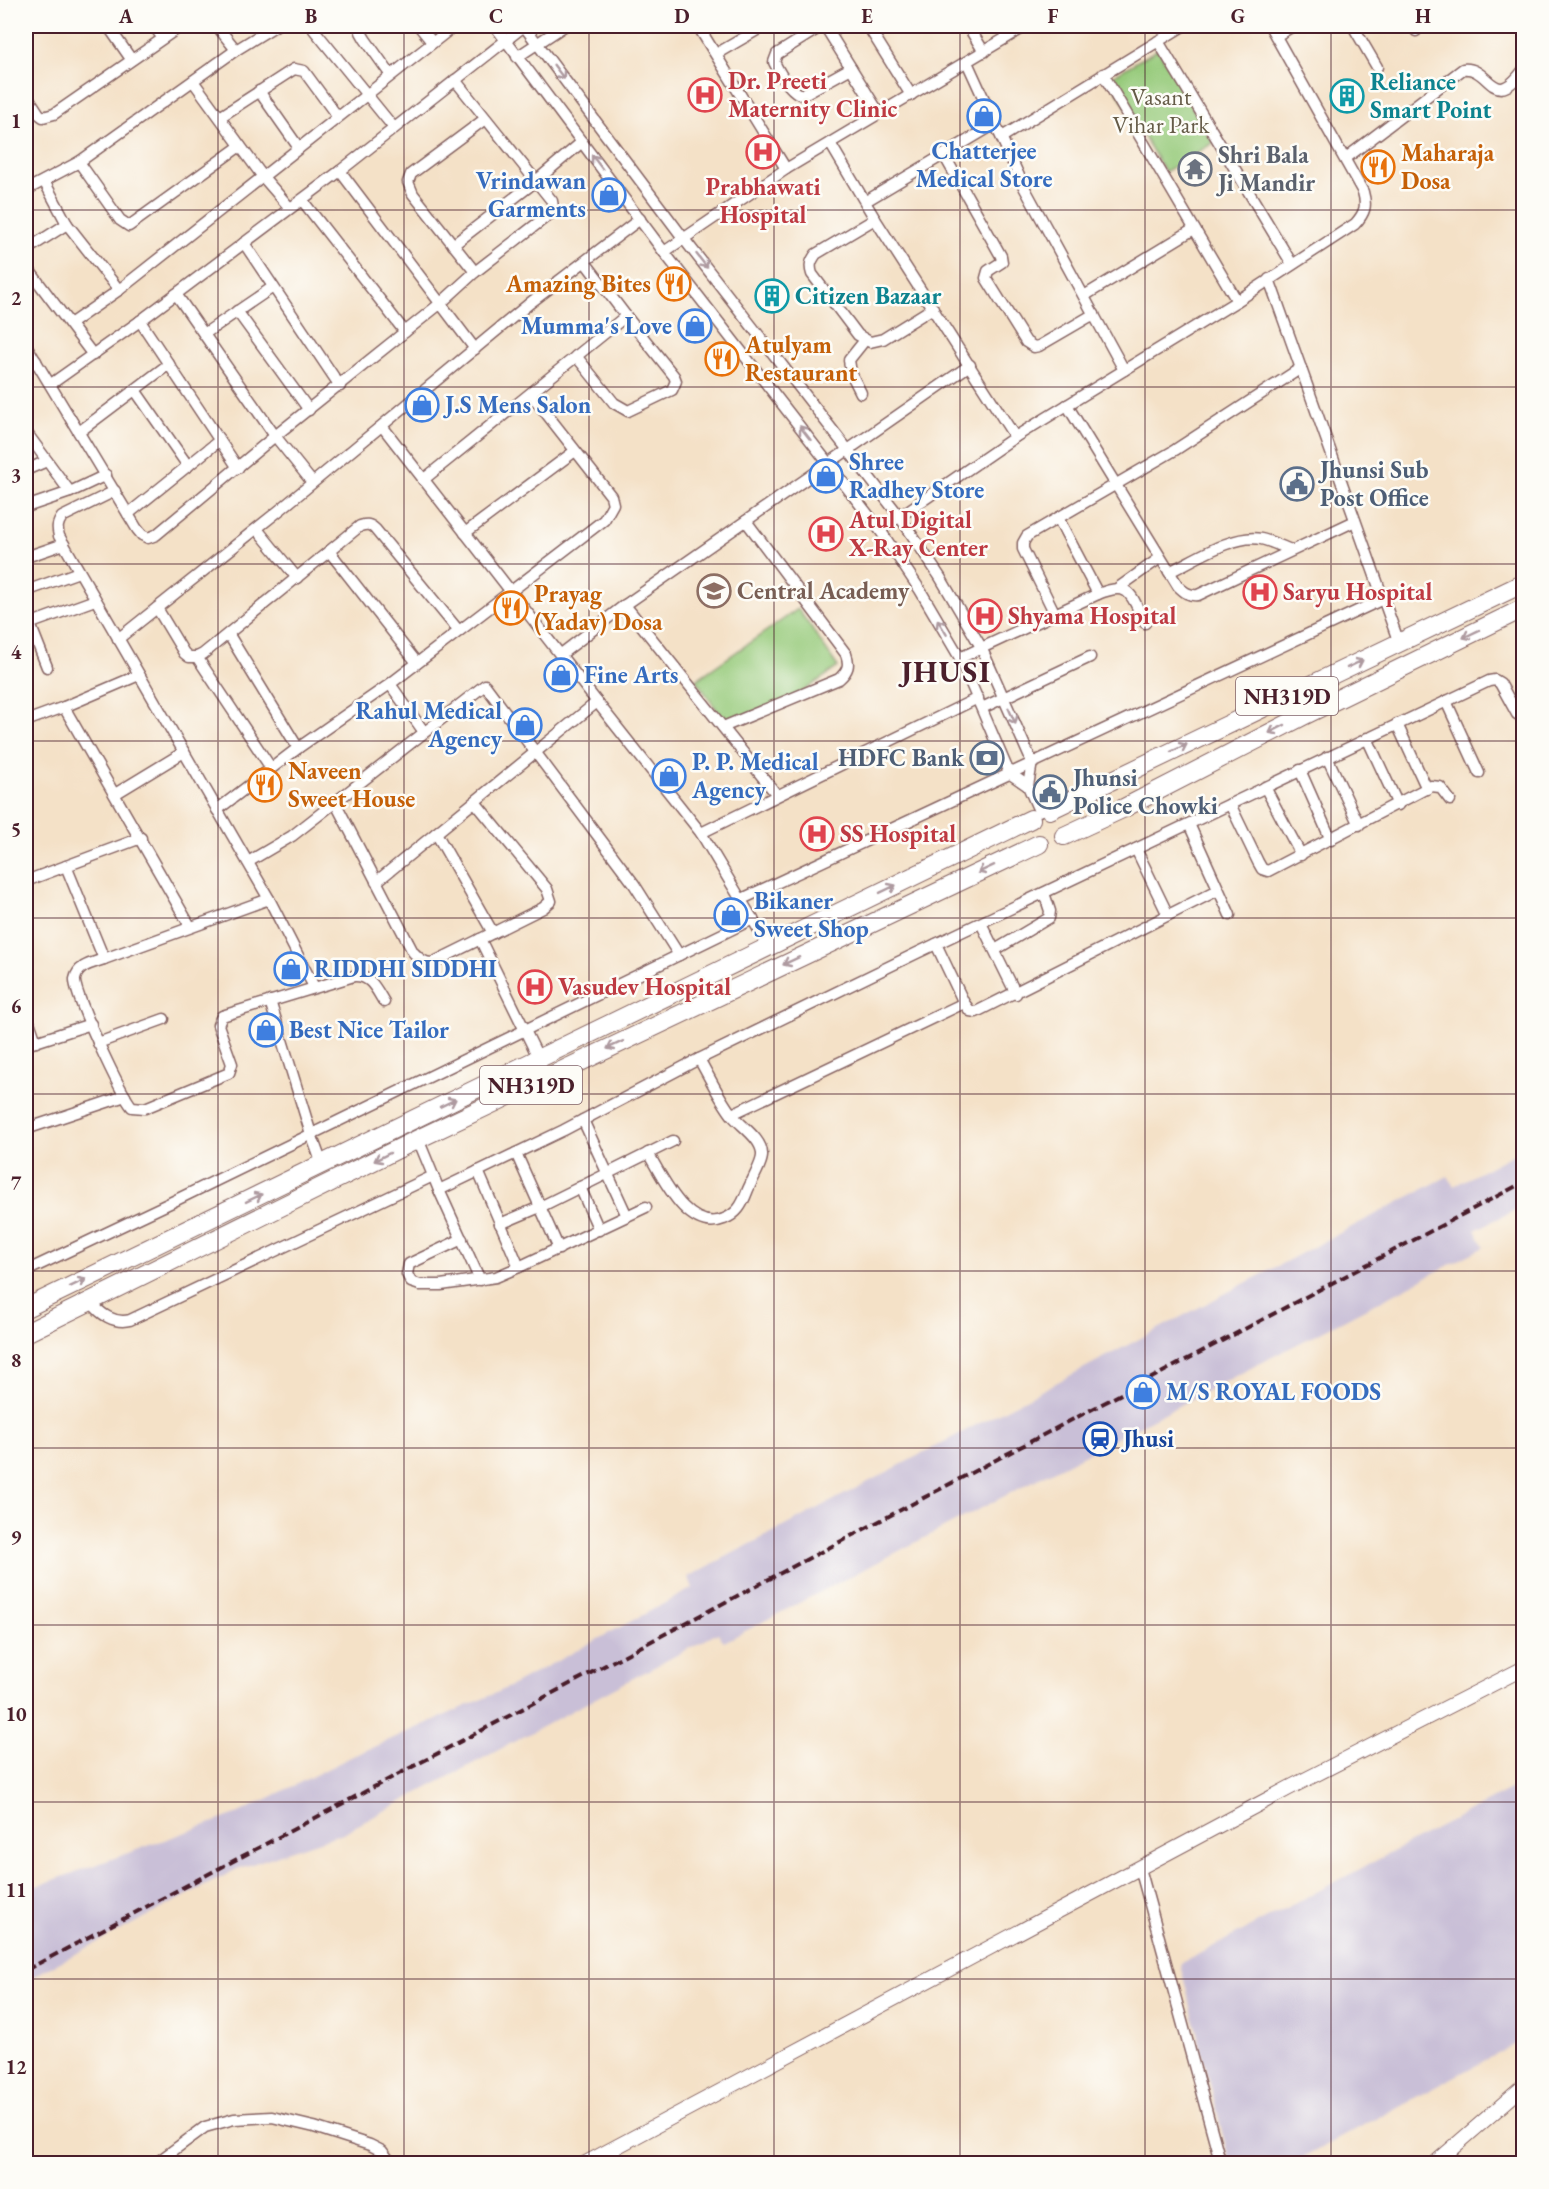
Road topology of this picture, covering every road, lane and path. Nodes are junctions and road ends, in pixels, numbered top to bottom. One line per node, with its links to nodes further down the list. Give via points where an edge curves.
1 (108, 26): 33 (street)
2 (154, 26): 24 (street)
3 (181, 26): 24 (street)
4 (216, 26): 29 (street)
5 (275, 26): 29 (street)
6 (311, 26): 43 (street)
7 (362, 26): 37 (street, via 365,39)
8 (419, 26): 27 (street)
9 (454, 26): 27 (street)
10 (495, 26): 25 (street)
11 (524, 26): 25 (street); 28 (street)
12 (564, 26): 28 (street)
13 (698, 26): 31 (street)
14 (823, 26): 36 (street); 36 (street, via 777,54 774,62 778,69 794,91 802,95)
15 (868, 26): 45 (street)
16 (968, 26): 30 (street)
17 (1026, 26): 30 (street)
18 (1183, 26): 26 (street)
19 (1270, 26): 23 (street)
20 (1293, 26): 23 (street)
21 (1353, 26): 35 (street)
22 (756, 27): 31 (street)
23 (1276, 36): 58 (street)
24 (162, 38): 33 (street)
25 (506, 39): 32 (street); 40 (street)
26 (1158, 41): 38 (street); 79 (street)
27 (432, 42): 37 (street)
28 (537, 44): 32 (street); 73 (street, one-way to 73)
29 (236, 50): 41 (street)
30 (984, 52): 34 (street)
31 (716, 54): 60 (street)
32 (517, 57): 53 (street)
33 (131, 59): 44 (street, via 48,116 39,114)
34 (967, 62): 45 (street); 50 (street)
35 (1377, 67)
36 (851, 68): 46 (street)
37 (390, 74): 43 (street)
38 (1103, 74): 52 (street); 72 (street)
39 (1522, 77): 58 (street, via 1499,88 1474,69 1463,69)
40 (455, 80): 49 (street); 51 (street)
41 (193, 81): 48 (street); 59 (street)
42 (259, 91): 47 (street, via 287,72 300,69); 48 (street); 56 (street)
43 (366, 93): 47 (street); 51 (street)
44 (26, 94)
45 (911, 95): 46 (street)
46 (879, 113): 54 (street)
47 (337, 116): 56 (street)
48 (220, 117): 55 (street)
49 (485, 119): 64 (street); 75 (street, via 411,174 408,182)
50 (995, 124): 52 (street); 57 (street)
51 (394, 128): 61 (street)
52 (1002, 137): 86 (street, via 1024,187)
53 (582, 142): 64 (street); 69 (street, one-way to 53)
54 (830, 142): 60 (street); 67 (street)
55 (240, 146): 59 (street, via 129,226 120,220); 62 (street)
56 (299, 148): 62 (street)
57 (944, 155): 67 (street); 91 (street, via 1001,256 1002,262 988,271 986,278 1026,342 1039,346)
58 (1346, 158): 79 (street, via 1367,204 1363,215)
59 (79, 162): 63 (street)
60 (786, 169): 73 (street)
61 (340, 171): 66 (street); 88 (street)
62 (263, 177): 68 (street); 84 (street)
63 (44, 181): 65 (street); 71 (street)
64 (536, 181): 75 (street); 81 (street, via 552,201 551,213)
65 (26, 190)
66 (302, 200): 68 (street); 95 (street)
67 (866, 201): 70 (street)
68 (290, 208): 74 (street)
69 (640, 219): 77 (street); 78 (street)
70 (875, 219): 89 (street); 97 (street, via 816,254 810,268)
71 (67, 224): 76 (street); 84 (street)
72 (1194, 229): 86 (street); 87 (street)
73 (684, 238): 77 (street); 121 (street, one-way to 121)
74 (244, 243): 83 (street); 85 (street)
75 (453, 245): 81 (street)
76 (26, 250)
77 (664, 252): 124 (street, one-way to 77)
78 (585, 262): 92 (street); 99 (street)
79 (1293, 264): 82 (street)
80 (26, 266): 94 (street)
81 (475, 272): 88 (street)
82 (1269, 279): 87 (street); 106 (street)
83 (273, 286): 90 (street); 109 (street)
84 (118, 290): 94 (street)
85 (176, 294): 93 (street); 96 (street)
86 (1084, 296): 91 (street)
87 (1237, 301): 107 (street)
88 (441, 303): 95 (street); 99 (street)
89 (933, 308): 97 (street, via 883,339); 104 (street)
90 (237, 311): 96 (street); 114 (street)
91 (1094, 314): 107 (street)
92 (626, 316): 101 (street); 101 (street, via 674,376 672,390 628,411 614,403)
93 (140, 321): 100 (street); 103 (street)
94 (70, 324): 100 (street)
95 (405, 332): 109 (street)
96 (204, 334): 118 (street)
97 (865, 340): 111 (street, via 849,360)
98 (26, 345): 102 (street)
99 (475, 348): 115 (street)
100 (93, 355): 108 (street)
101 (576, 356): 112 (street)
102 (36, 361): 105 (street); 108 (street)
103 (169, 364): 110 (street); 120 (street)
104 (970, 366): 119 (street); 121 (street)
105 (26, 368)
106 (1301, 368): 131 (street); 139 (street)
107 (1124, 370): 113 (street)
108 (51, 384): 117 (street)
109 (340, 386): 114 (street)
110 (135, 390): 117 (street); 125 (street)
111 (861, 393)
112 (531, 394): 122 (street); 129 (street)
113 (1067, 405): 119 (street); 131 (street)
114 (309, 410): 118 (street)
115 (382, 426): 129 (street); 130 (street)
116 (26, 432): 123 (street)
117 (80, 432): 128 (street)
118 (275, 436): 126 (street); 130 (street)
119 (1015, 437): 136 (street)
120 (220, 440): 125 (street); 126 (street)
121 (849, 450): 124 (street); 136 (street)
122 (575, 451): 142 (street); 154 (street, via 613,504 604,520)
123 (47, 461): 127 (street); 133 (street)
124 (829, 463): 138 (street); 141 (street)
125 (188, 465): 135 (street)
126 (238, 468): 135 (street, via 152,537 142,535)
127 (26, 470)
128 (106, 475): 132 (street); 133 (street)
129 (423, 480): 142 (street)
130 (312, 482): 140 (street)
131 (1116, 484): 137 (street); 147 (street)
132 (115, 491): 135 (street); 143 (street, via 62,517 57,528)
133 (70, 492): 134 (street)
134 (26, 507)
135 (128, 514)
136 (900, 517): 141 (street); 168 (street)
137 (1058, 518): 155 (street); 161 (street, via 1027,536 1023,543 1025,555)
138 (746, 521): 158 (street); 185 (street, via 846,654 849,668 840,679)
139 (1355, 521): 144 (street); 156 (street)
140 (257, 528): 150 (street); 159 (street)
141 (880, 530): 172 (street, one-way to 141)
142 (465, 533): 154 (street)
143 (64, 544): 146 (street); 148 (street)
144 (1292, 550): 149 (street, via 1262,539 1244,539); 149 (street, via 1198,595 1184,592)
145 (329, 551): 150 (street); 164 (street, via 360,526 371,525); 173 (street)
146 (26, 557)
147 (1160, 558): 149 (street); 152 (street)
148 (79, 572): 153 (street); 157 (street)
149 (1169, 572)
150 (297, 578): 165 (street)
151 (1524, 583): 167 (highway, NH319D)
152 (1118, 588): 155 (street); 162 (street, via 1130,594)
153 (26, 591)
154 (511, 591): 164 (street); 169 (street)
155 (1098, 594): 161 (street)
156 (1383, 599): 167 (street); 192 (street)
157 (95, 600): 163 (street); 166 (street)
158 (625, 605): 169 (street); 185 (street)
159 (157, 608): 166 (street); 170 (street, via 184,653)
160 (1524, 608): 213 (highway, one-way to 213)
161 (1055, 614): 168 (street)
162 (1145, 623)
163 (28, 624): 174 (street)
164 (458, 630): 173 (street)
165 (229, 635): 170 (street); 188 (street)
166 (118, 639): 175 (street)
167 (1398, 643): 208 (highway, NH319D, one-way to 167)
168 (981, 647): 172 (street); 177 (street)
169 (560, 655): 179 (street)
170 (197, 657): 193 (street)
171 (1090, 657): 177 (street)
172 (960, 658): 180 (street)
173 (417, 663): 176 (street)
174 (46, 667)
175 (139, 675): 181 (street); 189 (street)
176 (390, 684): 186 (street); 188 (street)
177 (1004, 697): 180 (street); 192 (street, one-way to 192)
178 (1446, 701): 182 (street, via 1495,680 1503,686 1517,714); 184 (street); 196 (street)
179 (597, 702): 190 (street); 212 (street)
180 (980, 703): 195 (street); 201 (street)
181 (64, 707): 183 (street); 200 (street)
182 (1524, 718)
183 (26, 721)
184 (1397, 724): 187 (street); 199 (street)
185 (723, 727): 201 (street)
186 (424, 732): 190 (street, via 485,685); 204 (street)
187 (1367, 738): 191 (street); 206 (street)
188 (298, 748): 193 (street)
189 (183, 752): 200 (street); 207 (street)
190 (536, 753): 203 (street); 237 (street, via 634,884)
191 (1327, 757): 194 (street); 210 (street)
192 (1032, 762): 195 (street); 197 (street)
193 (271, 768): 207 (street)
194 (1300, 770): 198 (street); 215 (street)
195 (1009, 773): 197 (street); 226 (street)
196 (1479, 773)
197 (1028, 786): 208 (street)
198 (1265, 787): 205 (street); 218 (street)
199 (1427, 789): 202 (street, via 1440,787); 206 (street)
200 (115, 794): 214 (street)
201 (777, 795): 212 (street)
202 (1450, 800)
203 (475, 801): 211 (street); 232 (street, via 547,889 551,901)
204 (335, 802): 219 (street, via 292,836); 222 (street)
205 (1230, 804): 209 (street); 218 (street, via 1262,869 1272,870)
206 (1398, 805): 210 (street)
207 (217, 810): 219 (street)
208 (1040, 813): 213 (highway, via 1056,811 1066,825); 216 (highway, via 1029,831); 235 (highway, NH319D, one-way to 208)
209 (1189, 824): 217 (street); 223 (street)
210 (1359, 825): 215 (street)
211 (436, 833): 222 (street); 232 (street)
212 (701, 833): 226 (street)
213 (1064, 836): 216 (highway, via 1056,844)
214 (141, 838): 220 (street); 231 (street)
215 (1331, 840): 218 (street)
216 (1039, 844): 258 (highway, NH319D, one-way to 258)
217 (1136, 849): 224 (street); 227 (street)
218 (1300, 855)
219 (248, 862): 225 (street)
220 (66, 866): 221 (street); 238 (street)
221 (26, 881)
222 (376, 882): 233 (street, via 413,952 426,963 438,962)
223 (1218, 890): 227 (street); 228 (street)
224 (1044, 893): 230 (street); 236 (street, via 1049,918)
225 (269, 899): 231 (street); 239 (street)
226 (742, 899): 229 (street)
227 (1168, 915): 240 (street)
228 (1230, 915)
229 (753, 919): 235 (street); 237 (street)
230 (981, 923): 234 (street); 236 (street)
231 (190, 926): 238 (street)
232 (493, 933): 233 (street)
233 (480, 939): 247 (street)
234 (936, 944): 243 (street); 251 (street)
235 (769, 947): 250 (highway, NH319D)
236 (994, 950): 240 (street)
237 (679, 955): 247 (street)
238 (104, 959): 246 (street, via 83,967 75,980)
239 (314, 987): 241 (street); 242 (street, via 362,975)
240 (1016, 994): 243 (street, via 976,1012)
241 (270, 1001): 252 (street, via 219,1020 232,1064 225,1077 145,1108 132,1107); 256 (street)
242 (384, 1002)
243 (964, 1003): 253 (street)
244 (26, 1013): 249 (street)
245 (164, 1019): 248 (street)
246 (91, 1024): 248 (street); 249 (street)
247 (523, 1029): 250 (street); 256 (street)
248 (98, 1043): 252 (street)
249 (31, 1044)
250 (539, 1059): 261 (highway, NH319D, one-way to 250)
251 (699, 1059): 253 (street); 254 (street)
252 (124, 1096): 255 (street)
253 (732, 1114): 260 (street, via 752,1135 762,1154 743,1202 729,1217 707,1222 692,1216 672,1194)
254 (583, 1120): 259 (street); 263 (street)
255 (26, 1129)
256 (311, 1134): 261 (street); 275 (street)
257 (673, 1141): 260 (street)
258 (421, 1145): 264 (street); 277 (highway, NH319D, one-way to 277)
259 (516, 1153): 262 (street); 267 (street)
260 (648, 1154): 263 (street)
261 (322, 1164): 278 (highway, NH319D, one-way to 261)
262 (478, 1171): 266 (street); 270 (street)
263 (607, 1173): 265 (street); 269 (street)
264 (432, 1174): 266 (street); 277 (street, via 130,1320 112,1319)
265 (580, 1187): 267 (street); 271 (street)
266 (439, 1190): 272 (street)
267 (540, 1207): 270 (street); 273 (street)
268 (646, 1207): 269 (street)
269 (627, 1216): 271 (street)
270 (500, 1224): 274 (street)
271 (599, 1230): 273 (street)
272 (462, 1239): 276 (street); 276 (street, via 412,1262 407,1274 411,1282 420,1286)
273 (559, 1249): 274 (street)
274 (519, 1268): 276 (street)
275 (26, 1271)
276 (480, 1280)
277 (95, 1307): 279 (highway, NH319D)
278 (26, 1308)
279 (26, 1333)
280 (1524, 1668): 281 (street)
281 (1140, 1868): 285 (street); 286 (street)
282 (1524, 2086): 287 (street)
283 (155, 2163): 284 (street, via 205,2127 234,2119 272,2118 370,2145)
284 (392, 2163)
285 (584, 2163)
286 (1221, 2163)
287 (1434, 2163)

